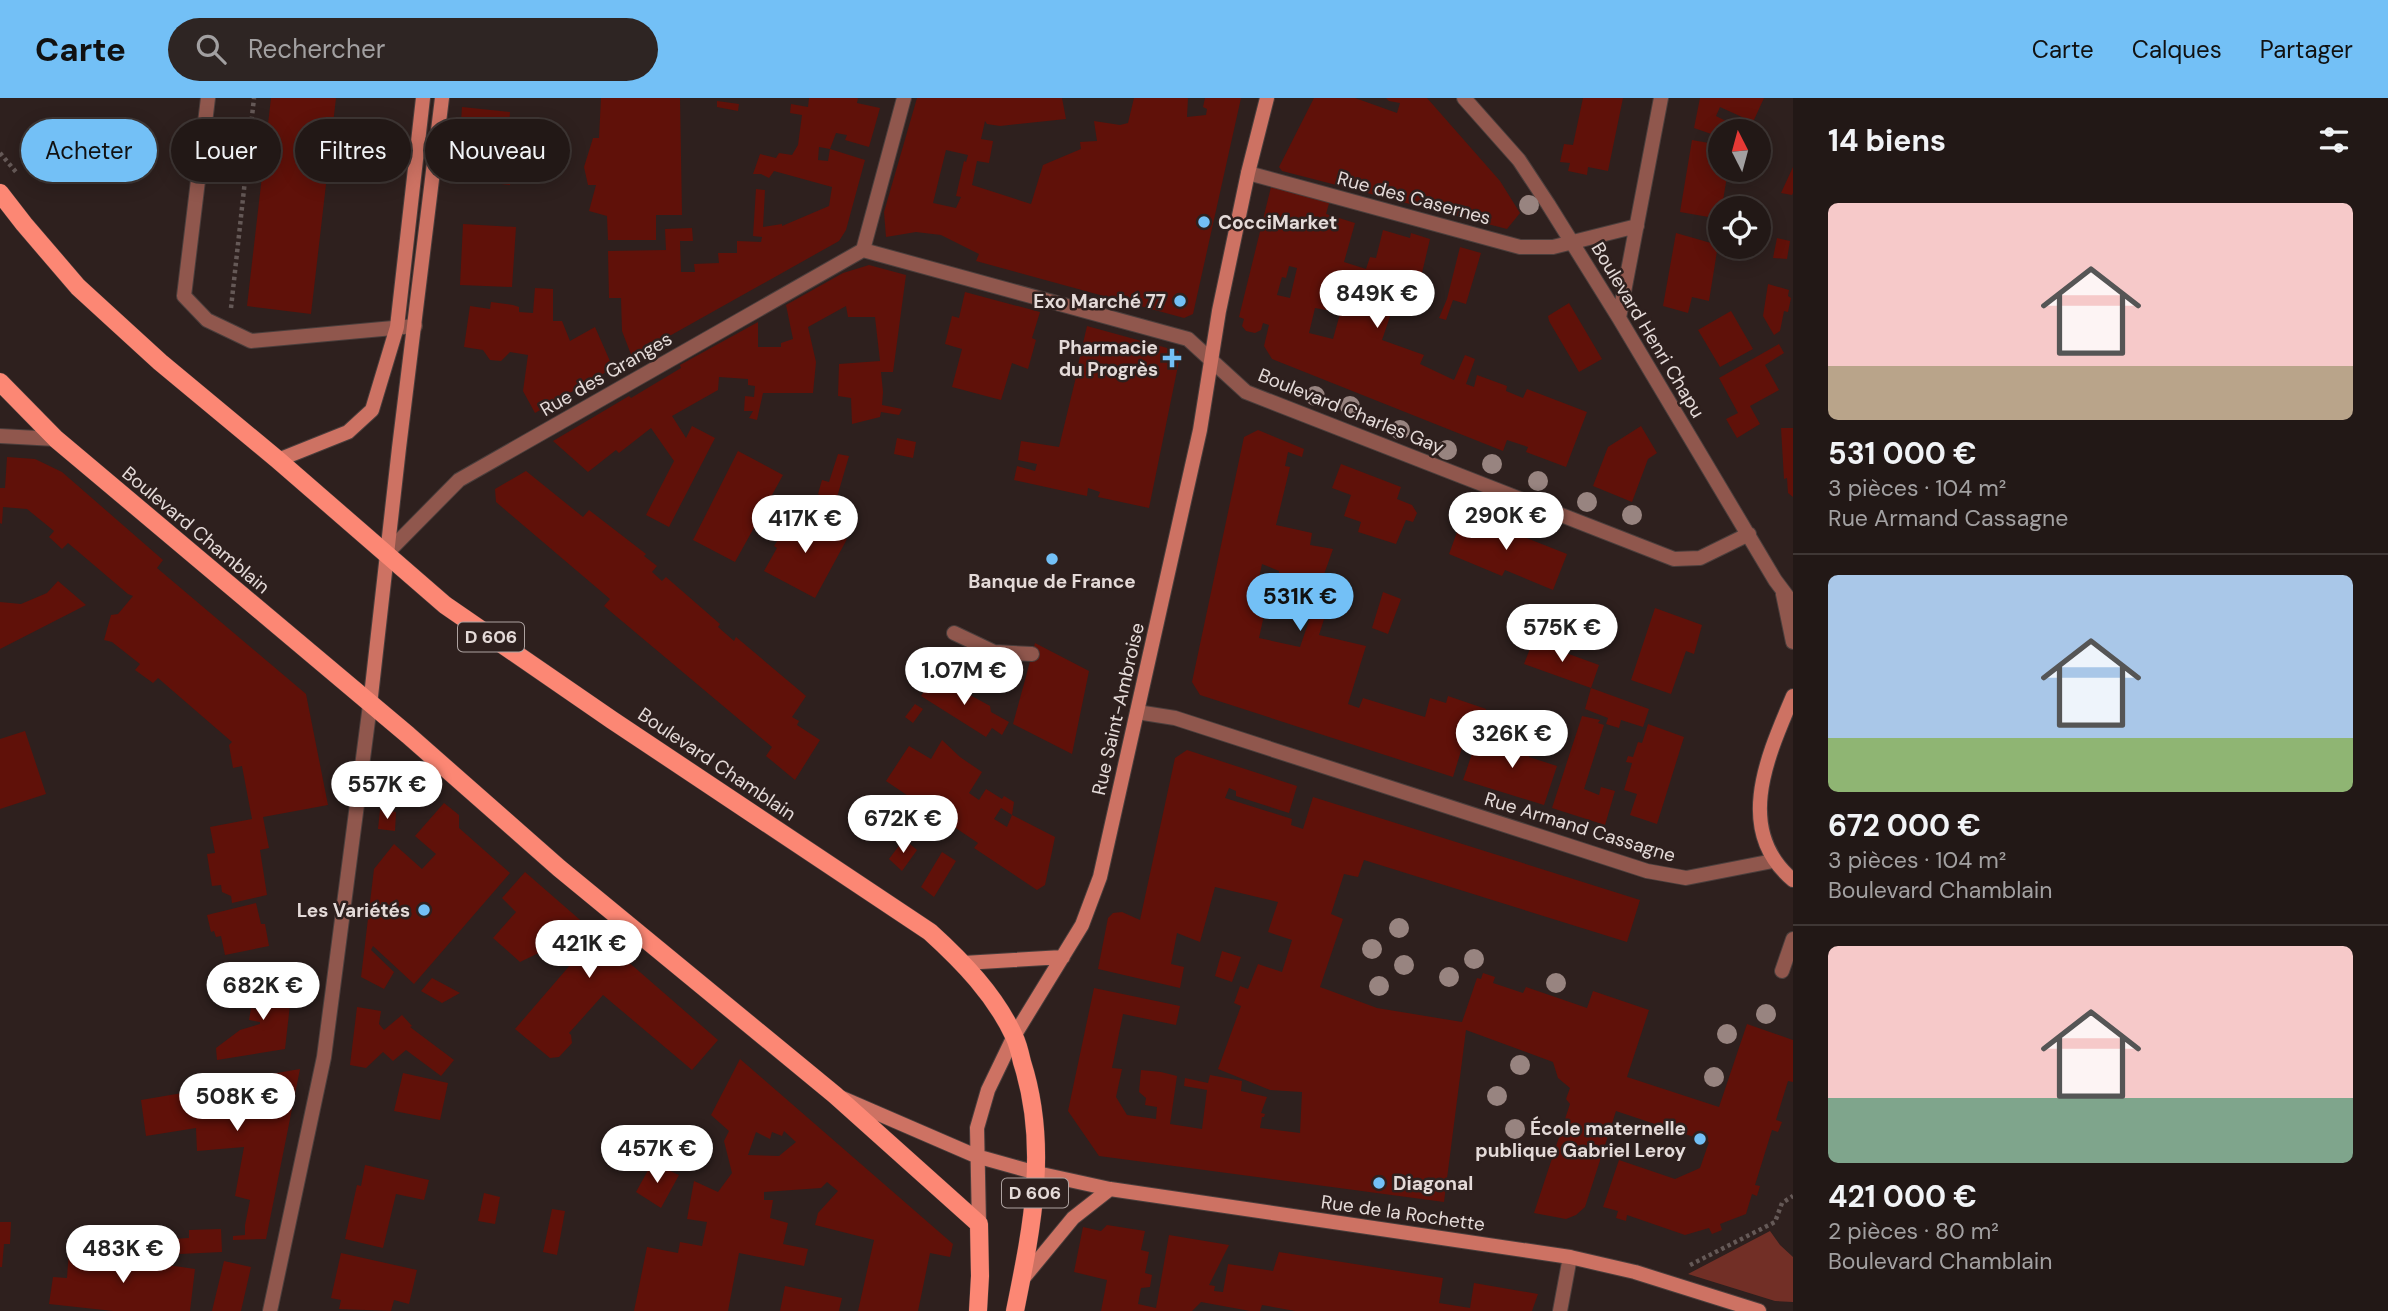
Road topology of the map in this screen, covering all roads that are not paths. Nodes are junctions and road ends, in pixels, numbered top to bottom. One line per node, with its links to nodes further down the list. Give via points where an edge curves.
1 (208, 98): 15 (street, via 184,296 207,320 251,341)
2 (423, 98): 15 (main road)
3 (442, 98): 14 (main road)
4 (904, 98): 12 (street)
5 (1267, 98): 8 (main road, Rue Saint-Ambroise)
6 (1464, 98): 11 (street, Boulevard Henri Chapu, via 1519,160)
7 (1661, 98): 10 (street)
8 (1248, 173): 11 (street, Rue des Casernes, via 1520,247); 16 (main road, Rue Saint-Ambroise)
9 (0, 193): 20 (main road, Boulevard Chamblain / D 606, via 78,287)
10 (1637, 226): 11 (street, Rue des Casernes); 13 (street)
11 (1571, 242): 13 (street, Boulevard Henri Chapu)
12 (863, 250): 16 (street, Boulevard Charles Gay, via 1188,339); 22 (street, Rue des Granges, via 459,480)
13 (1619, 318): 21 (street, Boulevard Henri Chapu)
14 (415, 326): 15 (street); 22 (main road)
15 (397, 327): 20 (main road, via 372,410 348,432)
16 (1212, 362): 21 (street, Boulevard Charles Gay, via 1246,392 1674,559 1700,558); 30 (main road, Rue Saint-Ambroise)
17 (0, 382): 19 (main road, Boulevard Chamblain / D 606)
18 (0, 436): 19 (street)
19 (56, 439): 29 (main road, Boulevard Chamblain / D 606)
20 (278, 460): 22 (main road, Boulevard Chamblain / D 606)
21 (1749, 534): 23 (street, Boulevard Henri Chapu)
22 (386, 554): 29 (main road); 35 (main road, Boulevard Chamblain / D 606, via 461,617 930,932)
23 (1788, 592): 24 (street, Boulevard Henri Chapu); 26 (street, Boulevard Henri Chapu)
24 (1793, 604)
25 (954, 633): 27 (street, via 994,652)
26 (1793, 642)
27 (1032, 654)
28 (1793, 696): 31 (main road, via 1768,757 1759,797 1762,830)
29 (370, 705): 38 (main road, Boulevard Chamblain / D 606, via 559,868); 46 (street, via 324,1057)
30 (1137, 712): 31 (street, Rue Armand Cassagne, via 1175,718 1647,871 1686,878); 34 (main road, Rue Saint-Ambroise, via 1100,877 1082,925)
31 (1773, 861): 32 (main road)
32 (1793, 880)
33 (1793, 939): 36 (street)
34 (1063, 957): 35 (main road); 37 (main road, Rue Saint-Ambroise)
35 (964, 963): 37 (main road, Boulevard Chamblain / D 606)
36 (1782, 971)
37 (1014, 1036): 39 (main road, Rue Saint-Ambroise, via 988,1090 977,1128); 40 (main road, Boulevard Chamblain / D 606, via 1033,1104)
38 (835, 1094): 39 (main road, Rue de la Rochette); 42 (main road, Boulevard Chamblain / D 606)
39 (976, 1156): 40 (main road, Rue de la Rochette); 42 (main road, Rue Saint-Ambroise)
40 (1037, 1173): 41 (main road, Rue de la Rochette); 44 (main road, D 606)
41 (1110, 1189): 43 (main road, Rue de la Rochette); 44 (main road, via 1073,1218)
42 (979, 1224): 47 (main road, D 606)
43 (1570, 1257): 45 (main road, Rue de la Rochette, via 1635,1272); 49 (street)
44 (1021, 1281): 48 (main road, D 606)
45 (1724, 1306): 50 (main road, Rue de la Rochette)
46 (270, 1311)
47 (978, 1311)
48 (1015, 1311)
49 (1560, 1311)
50 (1759, 1311)

